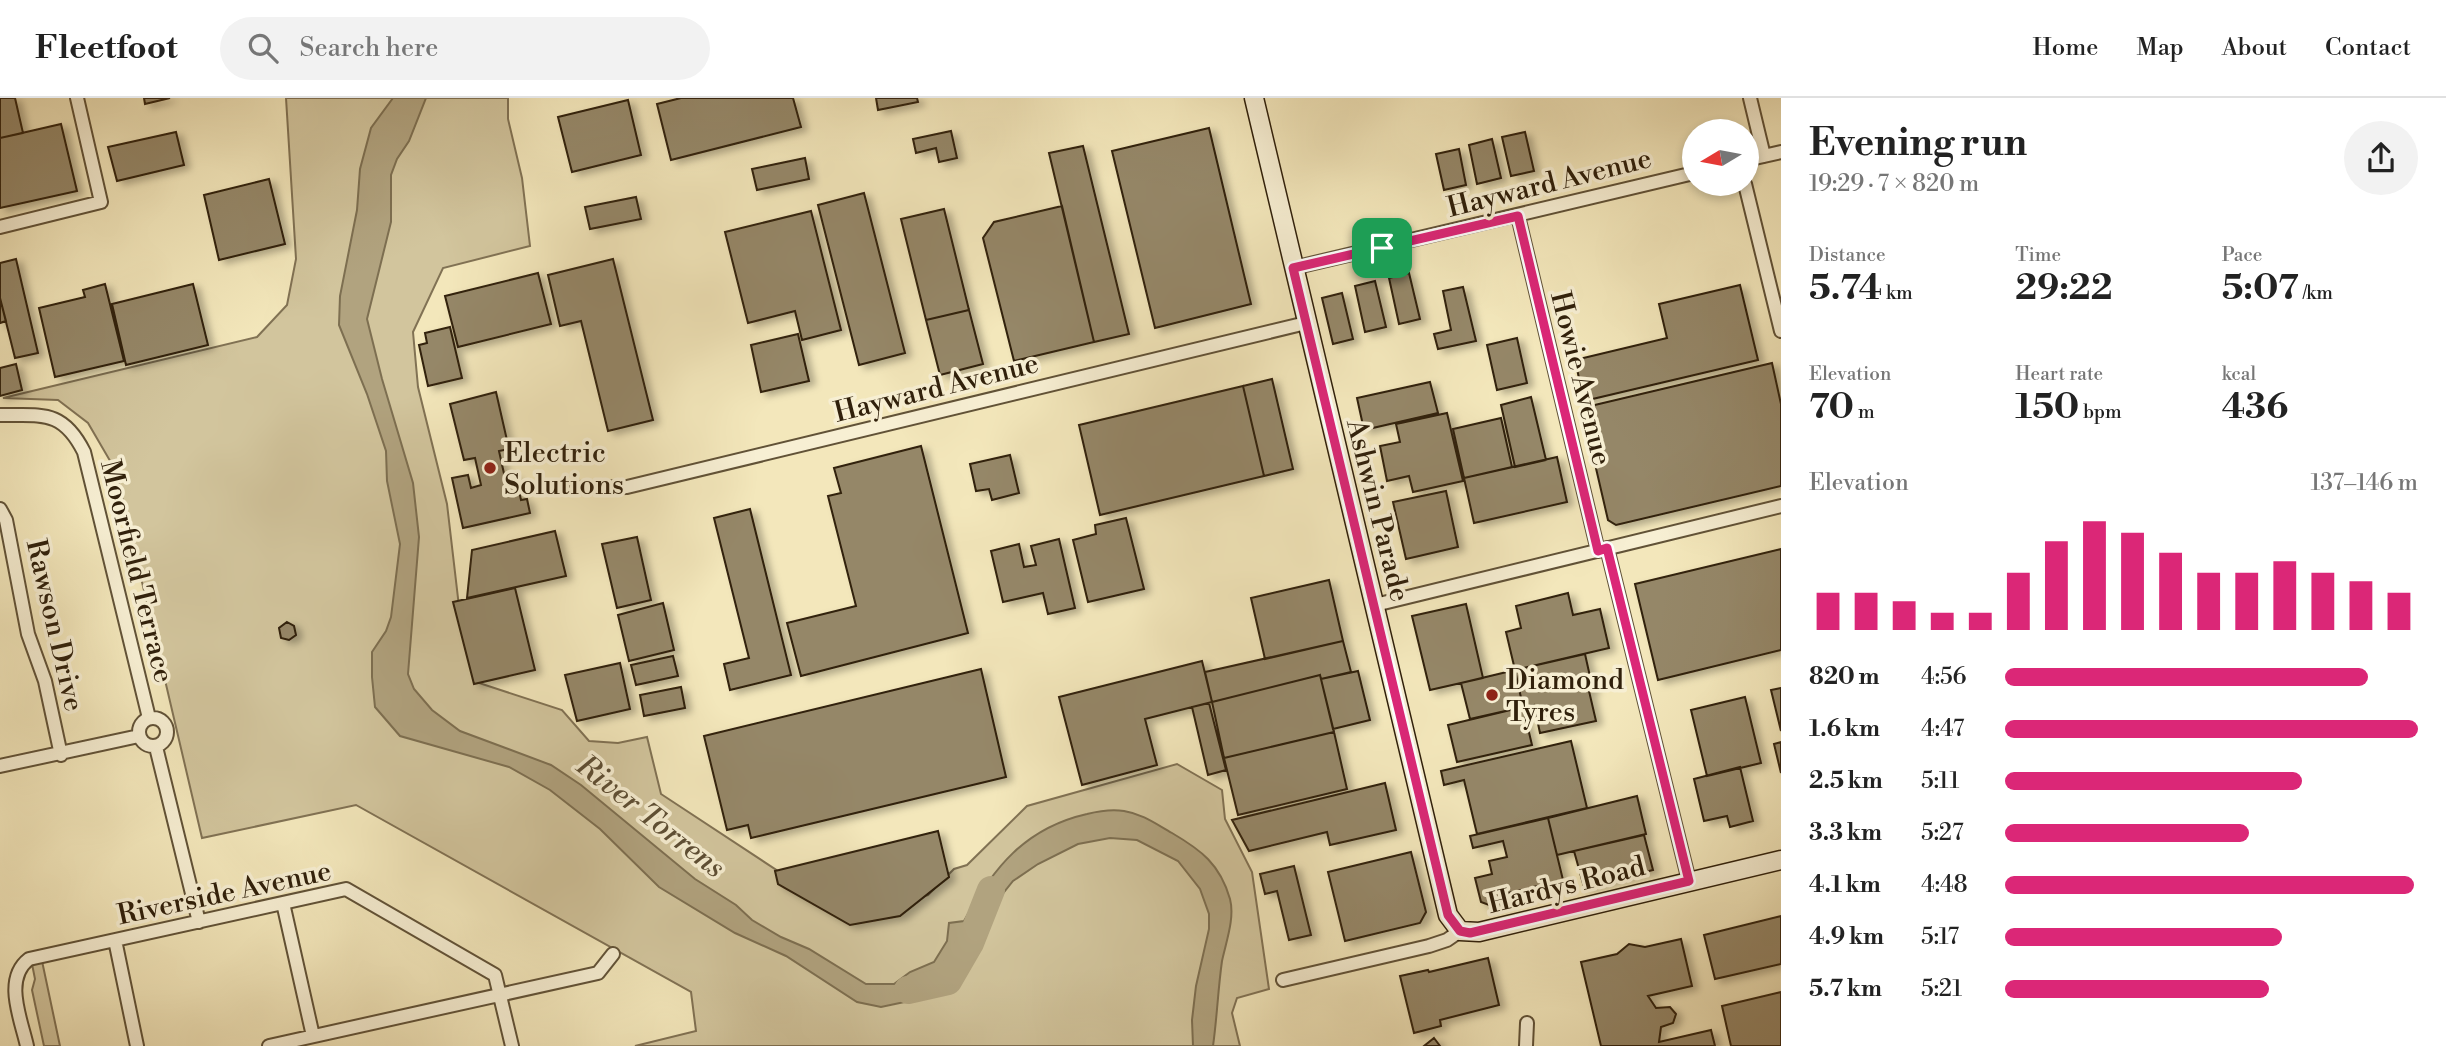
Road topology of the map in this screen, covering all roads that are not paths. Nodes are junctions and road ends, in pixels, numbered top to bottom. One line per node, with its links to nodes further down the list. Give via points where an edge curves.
1 (77, 98): 10 (street, via 102,202)
2 (1254, 98): 11 (street, Ashwin Parade)
3 (1750, 98): 5 (street)
4 (1781, 152): 5 (street)
5 (1764, 156): 6 (street)
6 (1759, 157)
7 (1682, 176): 9 (street, Hayward Avenue)
8 (1748, 196): 13 (street)
9 (1518, 216): 11 (street, Hayward Avenue); 18 (street, Howie Avenue)
10 (0, 227)
11 (1293, 268): 12 (street, Ashwin Parade)
12 (1306, 323): 15 (street, Hayward Avenue, via 626,487); 19 (street, Ashwin Parade)
13 (1781, 331)
14 (0, 415): 20 (street, Moorfield Terrace, via 47,417 69,430 80,444)
15 (576, 488)
16 (1781, 506): 18 (street)
17 (0, 509): 23 (street, Rawson Drive)
18 (1603, 550): 19 (street); 26 (street, Howie Avenue)
19 (1375, 605): 29 (street, Ashwin Parade, via 1448,915)
20 (149, 718): 21 (street, via 141,725); 22 (street, via 161,720 168,731 165,741)
21 (139, 736): 22 (street); 23 (street)
22 (156, 747): 28 (street)
23 (61, 755): 24 (street)
24 (0, 766)
25 (1781, 860): 26 (street, Hardys Road)
26 (1689, 881): 29 (street, Hardys Road, via 1479,932)
27 (284, 903): 28 (street, Riverside Avenue); 33 (street, Riverside Avenue, via 346,889 495,975); 35 (street)
28 (199, 922): 30 (street, Riverside Avenue)
29 (1460, 931): 32 (street, Hardys Road, via 1429,946)
30 (115, 940): 36 (street, Riverside Avenue, via 29,959 19,969 15,989); 37 (street)
31 (613, 954): 33 (street, via 598,973)
32 (1283, 980)
33 (500, 997): 35 (street); 39 (street, Riverside Avenue)
34 (1527, 1023): 40 (street)
35 (313, 1036): 38 (street)
36 (27, 1046)
37 (137, 1046)
38 (269, 1046)
39 (512, 1046)
40 (1525, 1046)

